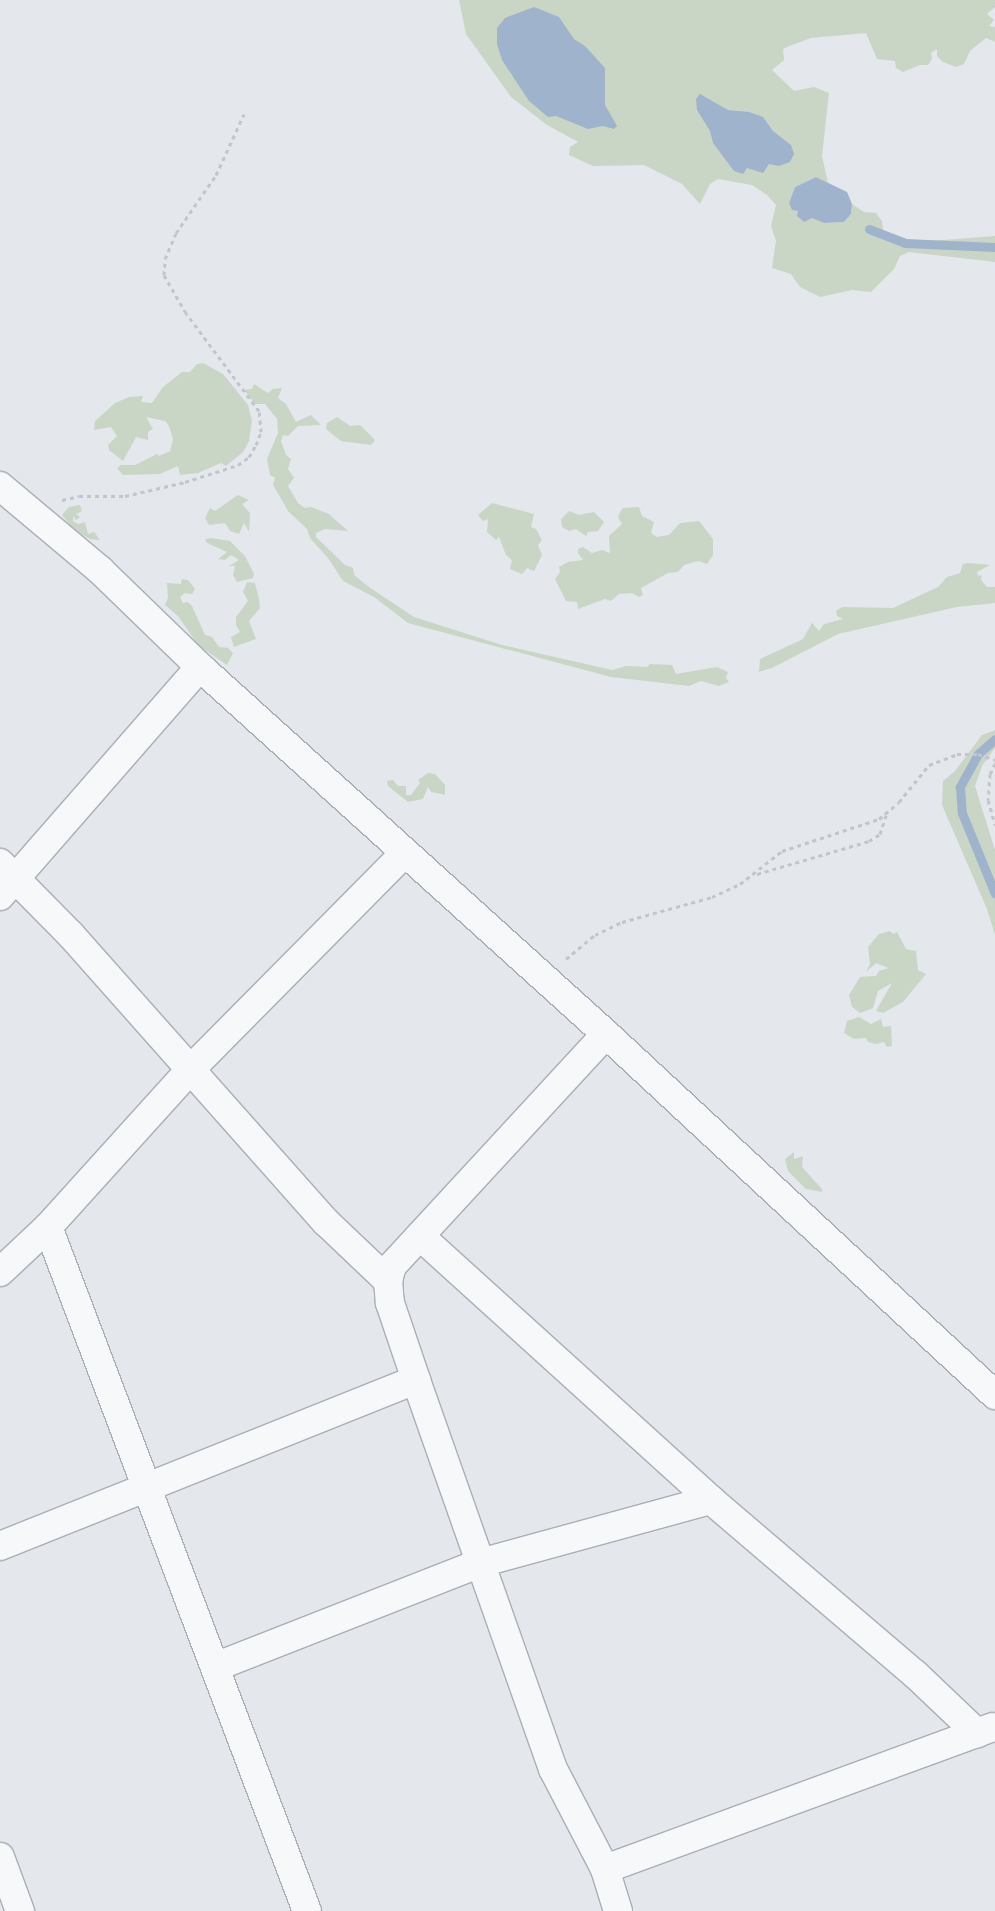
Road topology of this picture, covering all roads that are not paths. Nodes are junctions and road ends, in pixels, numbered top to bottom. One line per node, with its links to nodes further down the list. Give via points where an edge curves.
1 (0, 486): 2 (street, via 100,570)
2 (200, 667): 3 (street); 4 (street)
3 (405, 852): 5 (street); 6 (street)
4 (5, 879): 6 (street, via 71,935)
5 (606, 1034): 8 (street); 12 (street)
6 (190, 1070): 7 (street); 10 (street, via 326,1222)
7 (48, 1227): 9 (street); 13 (street)
8 (420, 1236): 10 (street, via 392,1266); 14 (street)
9 (0, 1272)
10 (388, 1281): 11 (street, via 390,1303)
11 (416, 1380): 13 (street); 16 (street)
12 (995, 1396)
13 (148, 1489): 15 (street); 17 (street)
14 (711, 1500): 16 (street); 18 (street, via 915,1674)
15 (0, 1546)
16 (480, 1563): 17 (street); 20 (street, via 553,1769)
17 (214, 1667): 22 (street)
18 (986, 1730): 20 (street)
19 (0, 1857): 21 (street)
20 (605, 1868): 23 (street)
21 (20, 1911)
22 (307, 1911)
23 (618, 1911)

